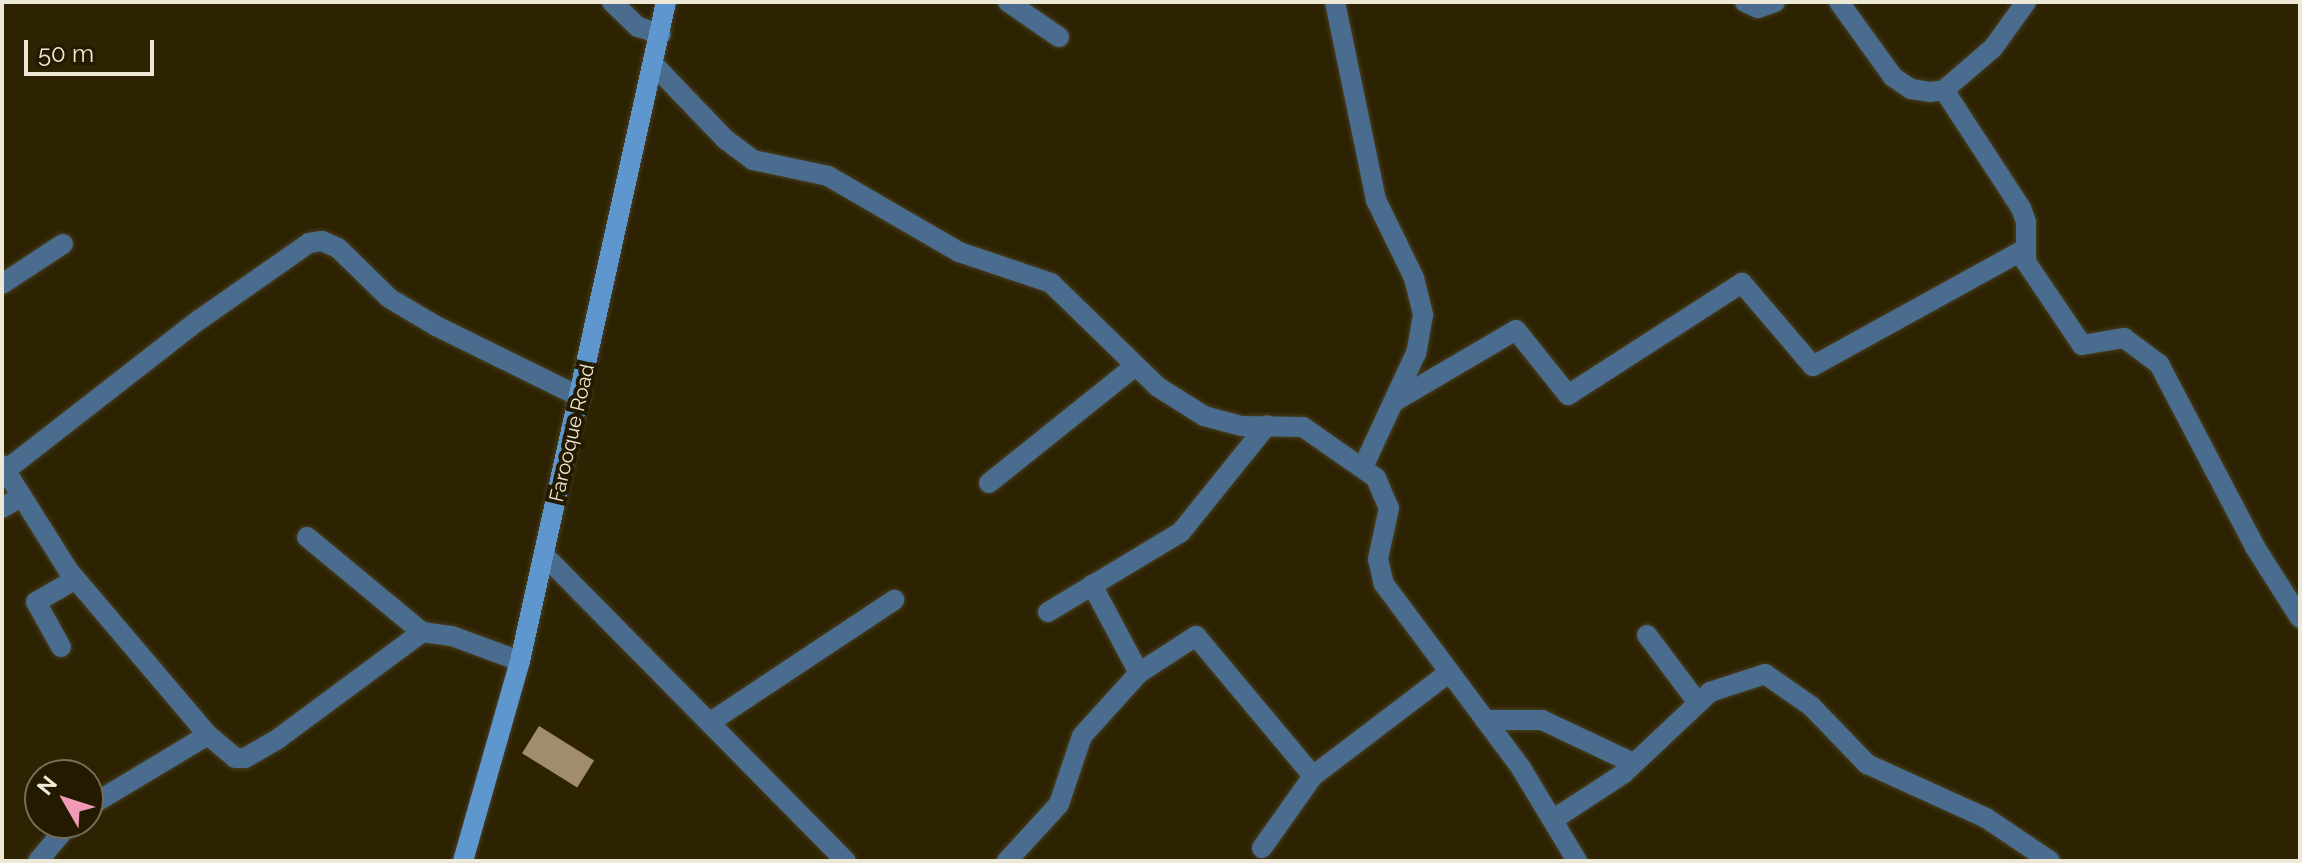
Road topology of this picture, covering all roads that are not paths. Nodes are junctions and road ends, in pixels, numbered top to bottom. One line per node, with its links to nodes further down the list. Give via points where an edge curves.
1 (612, 2): 9 (street, via 638,27)
2 (666, 2): 9 (main road, Farooque Road)
3 (1008, 2): 10 (street)
4 (1335, 2): 18 (street, via 1376,200 1414,278 1423,315 1416,353)
5 (1746, 2): 6 (street, via 1758,8)
6 (1775, 2)
7 (1839, 2): 12 (street, via 1893,77 1911,89)
8 (2026, 2): 12 (street, via 1993,48)
9 (661, 34): 11 (main road, Farooque Road)
10 (1059, 37)
11 (655, 66): 16 (street, via 740,152 771,165 828,176 931,239 989,266 1059,287); 17 (main road, Farooque Road)
12 (1944, 90): 14 (street, via 2021,208 2026,222)
13 (63, 244): 15 (street)
14 (2023, 250): 18 (street, via 1813,366 1742,283 1568,395 1516,330); 31 (street, via 2082,345 2124,338 2159,364 2255,547)
15 (2, 284)
16 (1135, 366): 19 (street, via 1204,416 1242,426); 22 (street)
17 (580, 397): 20 (street, via 389,298 338,248 322,241 309,243 199,320); 26 (main road, Farooque Road)
18 (1395, 401): 21 (street)
19 (1267, 425): 21 (street, via 1303,427); 28 (street, via 1181,532)
20 (4, 467): 23 (street)
21 (1363, 467): 37 (street, via 1382,487 1389,508 1378,572)
22 (989, 483)
23 (22, 496): 24 (street); 27 (street)
24 (2, 508)
25 (307, 537): 32 (street)
26 (544, 555): 35 (main road, Farooque Road); 40 (street)
27 (76, 579): 34 (street, via 36,602); 41 (street)
28 (1092, 585): 30 (street); 36 (street)
29 (894, 600): 40 (street)
30 (1048, 612)
31 (2300, 618)
32 (422, 632): 35 (street, via 452,636); 41 (street, via 245,758 235,758)
33 (1647, 635): 38 (street)
34 (61, 647)
35 (520, 661): 49 (main road, Farooque Road)
36 (1139, 673): 43 (street, via 1196,636); 51 (street, via 1082,736 1059,804)
37 (1448, 673): 39 (street); 43 (street)
38 (1698, 703): 42 (street); 53 (street, via 1710,692 1765,674 1811,706 1867,764 1986,818)
39 (1485, 720): 42 (street, via 1542,720); 45 (street)
40 (712, 721): 50 (street)
41 (208, 735): 44 (street)
42 (1631, 762): 45 (street, via 1623,774)
43 (1313, 776): 47 (street)
44 (104, 797)
45 (1554, 819): 52 (street)
46 (57, 839): 48 (street)
47 (1262, 848)
48 (38, 861)
49 (463, 861)
50 (846, 861)
51 (1007, 861)
52 (1577, 861)
53 (2050, 861)

